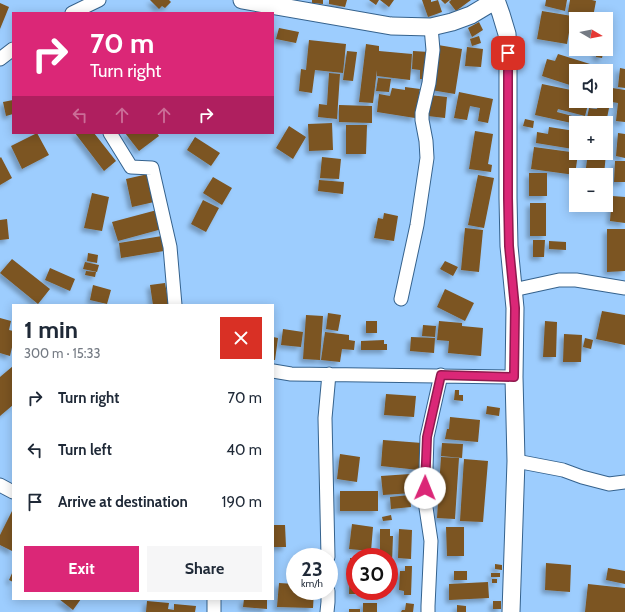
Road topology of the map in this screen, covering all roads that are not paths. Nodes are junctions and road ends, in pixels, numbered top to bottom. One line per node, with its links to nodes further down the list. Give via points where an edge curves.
1 (99, 0): 5 (street)
2 (242, 0): 4 (street)
3 (496, 0): 6 (street, via 471,15); 11 (street, via 507,34 509,246)
4 (308, 6): 6 (street, via 391,26)
5 (77, 12)
6 (431, 27): 12 (street, via 433,50 422,113 427,158 417,225)
7 (12, 50): 8 (street)
8 (0, 59)
9 (111, 134): 13 (street, via 130,167 152,168 170,247)
10 (625, 288): 11 (street, via 576,280 559,280)
11 (513, 290): 17 (street)
12 (401, 298)
13 (175, 304)
14 (274, 371): 15 (street)
15 (329, 374): 16 (street); 22 (street, via 325,418)
16 (441, 375): 17 (street); 27 (street, via 427,437 425,501 431,541)
17 (514, 377): 18 (street)
18 (516, 461): 19 (street, via 563,470 609,484); 28 (street)
19 (625, 482)
20 (0, 485): 21 (street)
21 (12, 491)
22 (328, 548)
23 (214, 600): 25 (street)
24 (328, 600): 26 (street)
25 (214, 612)
26 (327, 612)
27 (428, 612)
28 (511, 612)

